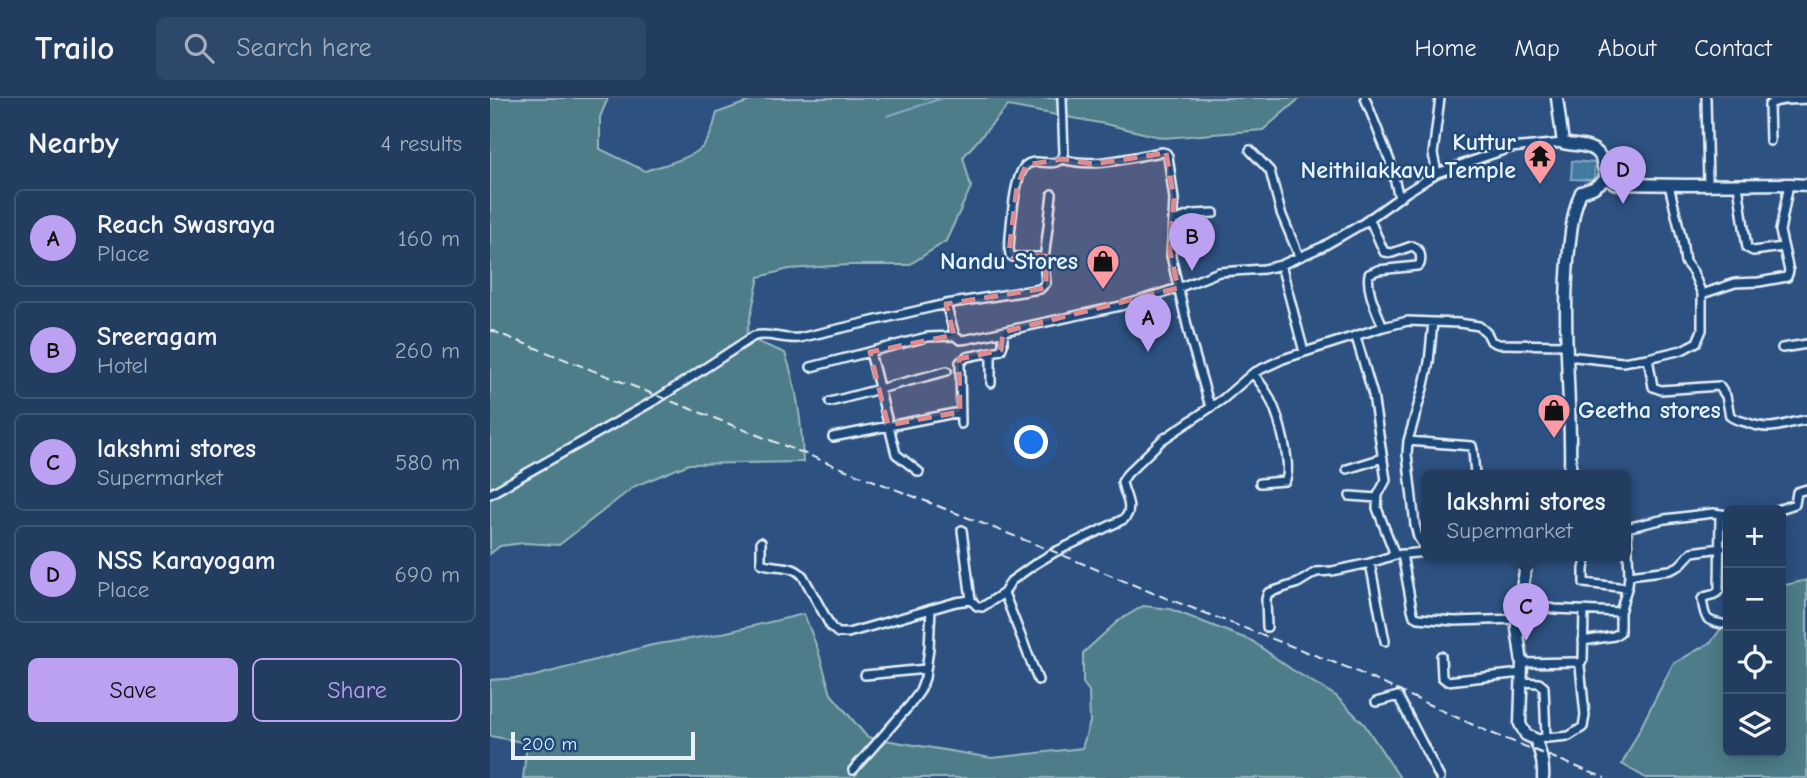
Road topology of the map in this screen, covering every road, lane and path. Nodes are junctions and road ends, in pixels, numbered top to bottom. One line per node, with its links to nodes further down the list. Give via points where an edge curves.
1 (1062, 98): 11 (street)
2 (1365, 98): 20 (street)
3 (1440, 98): 12 (street, via 1433,154)
4 (1558, 98): 9 (street)
5 (1706, 98): 14 (street)
6 (1778, 99): 7 (street); 8 (street, via 1769,105)
7 (1807, 99)
8 (1770, 141)
9 (1563, 142): 12 (street, via 1510,148); 13 (street, via 1600,155)
10 (1250, 150): 25 (street, via 1270,171)
11 (1062, 159): 23 (street, via 1093,164 1166,153); 26 (street, via 1031,162 1022,170 1017,186 1010,255)
12 (1437, 173): 20 (street)
13 (1606, 179): 16 (street, via 1616,184); 38 (street, via 1581,192 1577,201 1566,282)
14 (1708, 184): 16 (street); 17 (street)
15 (1789, 184): 17 (street); 18 (street); 24 (street, via 1780,224)
16 (1669, 185): 29 (street, via 1685,262)
17 (1738, 185): 24 (street, via 1747,248)
18 (1807, 185)
19 (1052, 194): 26 (street)
20 (1399, 198): 22 (street)
21 (1214, 213): 23 (street)
22 (1369, 218): 25 (street); 32 (street, via 1384,252 1412,246 1420,255 1417,266 1369,274 1369,289)
23 (1173, 221): 28 (street, via 1170,251)
24 (1783, 247): 29 (street, via 1787,276 1735,283)
25 (1298, 256): 27 (street)
26 (1044, 260): 30 (street, via 1046,283 1040,289)
27 (1281, 265): 28 (street, via 1219,272); 41 (street)
28 (1178, 288): 33 (street, via 1125,305); 49 (street)
29 (1702, 294): 42 (street, via 1702,330 1697,342)
30 (946, 303): 34 (street); 63 (street, via 799,338 760,334 659,398)
31 (1433, 322): 32 (street); 38 (street, via 1479,326 1498,344); 55 (street, via 1424,385)
32 (1383, 327): 35 (street)
33 (1003, 332): 34 (street, via 960,340); 40 (street, via 1002,348)
34 (955, 336): 39 (street, via 927,337)
35 (1356, 337): 41 (street); 56 (street, via 1373,395)
36 (1807, 344): 37 (street)
37 (1782, 348)
38 (1567, 350): 42 (street, via 1622,362); 59 (street)
39 (870, 352): 43 (street); 47 (street)
40 (991, 352): 46 (street); 50 (street, via 960,362)
41 (1304, 352): 45 (street)
42 (1648, 358): 51 (street, via 1653,387 1719,386 1735,420 1769,428)
43 (811, 367)
44 (947, 371): 47 (street)
45 (1253, 373): 49 (street); 61 (street, via 1278,416 1289,475 1285,481)
46 (991, 383)
47 (880, 389): 48 (street); 53 (street)
48 (830, 402)
49 (1212, 406): 82 (street, via 1162,440 1126,474 1122,482 1129,507 1124,519 1045,558 1011,581)
50 (960, 412): 52 (street); 53 (street)
51 (1807, 420)
52 (961, 424)
53 (888, 425): 54 (street); 60 (street, via 896,454)
54 (833, 437)
55 (1408, 441): 58 (street, via 1472,446); 72 (street, via 1413,512)
56 (1383, 458): 57 (street); 65 (street, via 1386,480)
57 (1347, 469)
58 (1475, 470)
59 (1570, 470)
60 (919, 472)
61 (1259, 484)
62 (1807, 489): 66 (street, via 1797,492 1795,504)
63 (490, 494)
64 (1350, 496): 65 (street)
65 (1377, 499): 75 (street)
66 (1786, 507)
67 (1723, 515): 69 (street)
68 (1723, 526): 73 (street)
69 (1631, 527)
70 (962, 530): 83 (street)
71 (761, 542): 85 (street, via 761,563 798,570 838,633)
72 (1421, 542)
73 (1721, 548): 80 (street, via 1692,552 1670,570); 89 (street, via 1718,594 1702,599 1706,618)
74 (1421, 552): 75 (street)
75 (1398, 554): 79 (street); 88 (street, via 1414,616 1455,621)
76 (1527, 561): 84 (street)
77 (1586, 561): 81 (street, via 1584,583)
78 (1628, 561): 80 (street)
79 (1370, 563): 90 (street, via 1316,572 1268,593); 91 (street)
80 (1629, 575): 81 (street)
81 (1627, 588): 87 (street)
82 (1004, 593): 83 (street, via 982,607); 98 (street)
83 (971, 600): 85 (street)
84 (1519, 604): 86 (street); 88 (street)
85 (931, 609): 95 (street)
86 (1584, 610): 87 (street); 92 (street)
87 (1620, 612): 92 (street, via 1618,635)
88 (1518, 618): 96 (street)
89 (1722, 624)
90 (1267, 627)
91 (1385, 641)
92 (1583, 641): 94 (street)
93 (1441, 656): 96 (street, via 1442,677 1447,681)
94 (1579, 664): 96 (street); 100 (street, via 1583,727 1569,736)
95 (926, 669): 97 (street); 101 (street, via 920,691)
96 (1521, 673): 100 (street, via 1520,724 1526,735); 100 (street, via 1544,687)
97 (865, 675)
98 (1038, 680)
99 (1376, 702): 102 (street, via 1398,696)
100 (1541, 739): 103 (street)
101 (853, 770)
102 (1440, 778)
103 (1543, 778)

